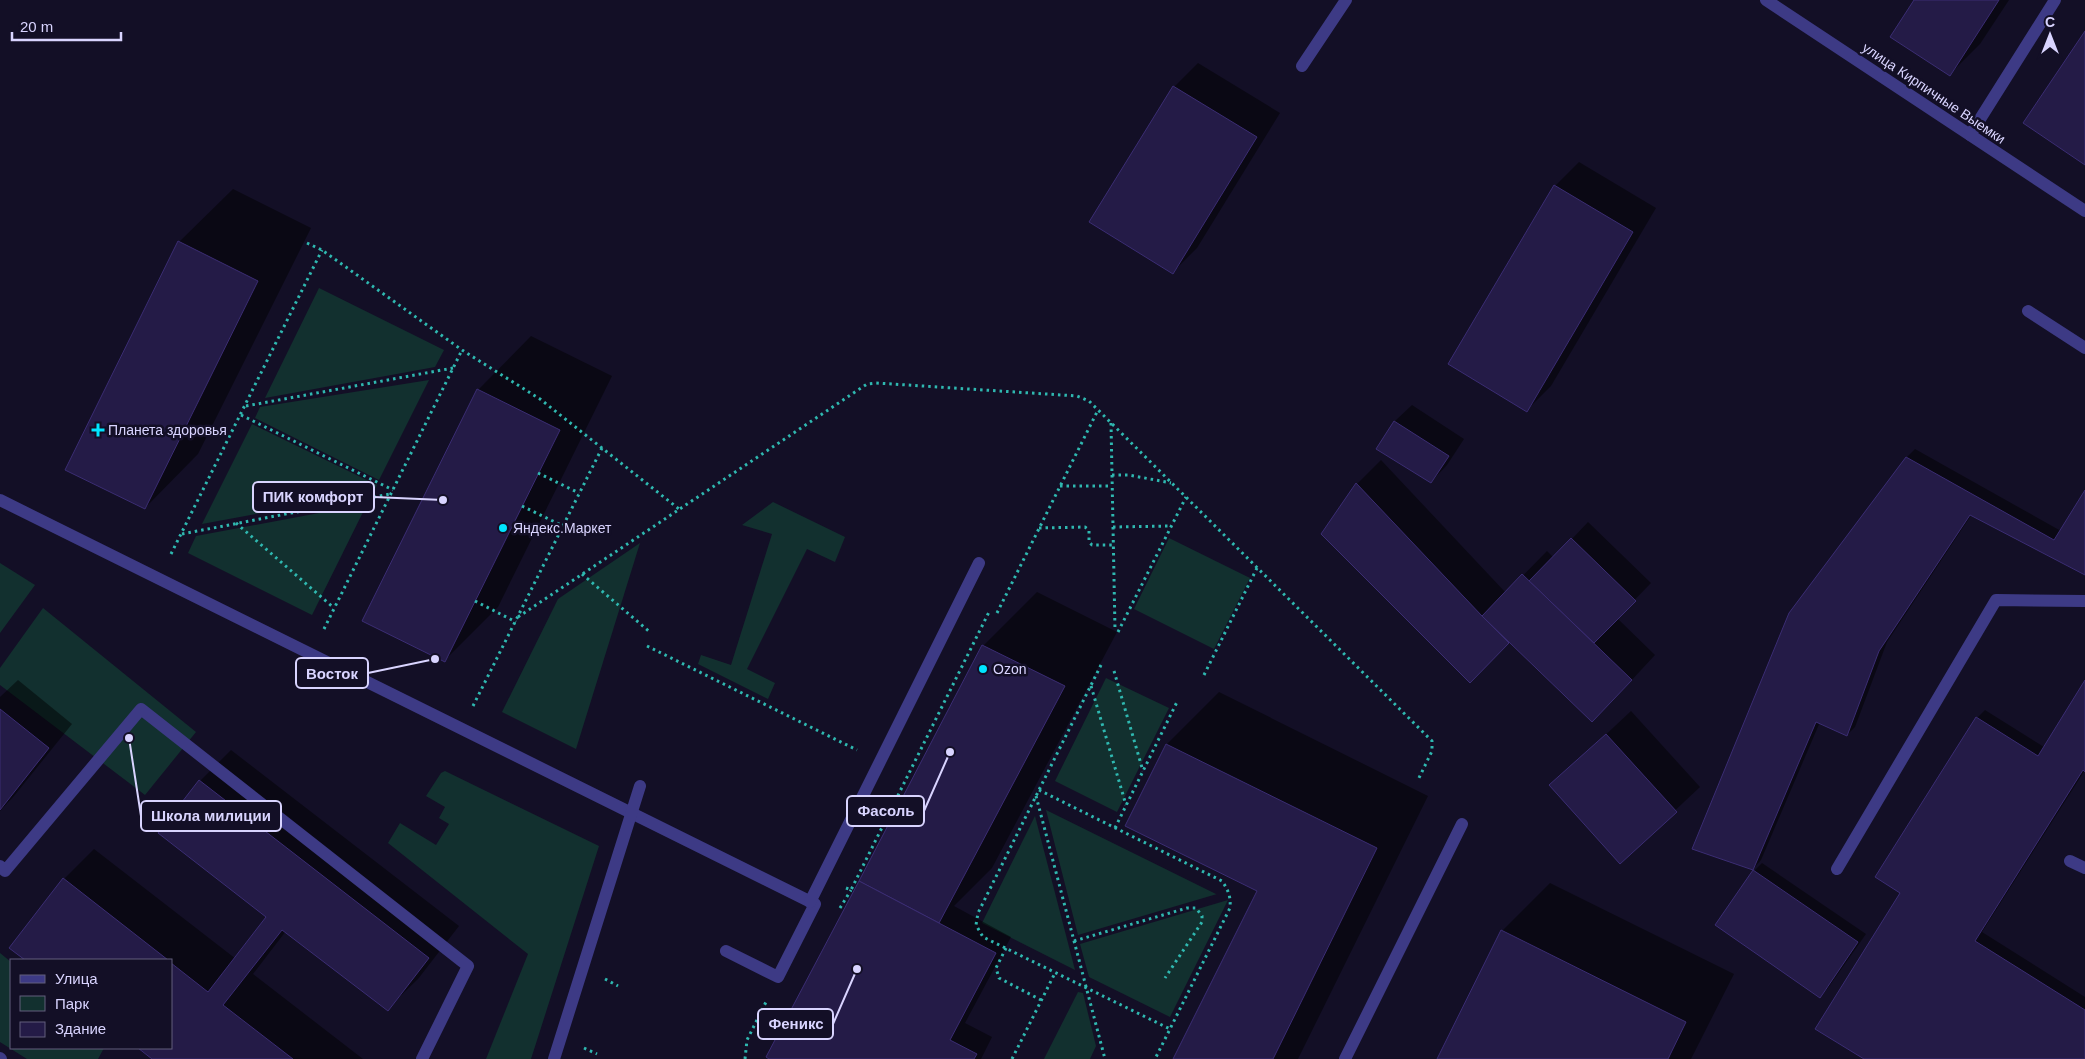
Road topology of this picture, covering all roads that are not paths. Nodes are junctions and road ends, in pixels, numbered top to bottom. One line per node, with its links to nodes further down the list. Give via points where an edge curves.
1 (1346, 0): 4 (street)
2 (1766, 0): 5 (street, улица Кирпичные Выемки)
3 (2055, 0): 5 (street)
4 (1302, 66)
5 (1970, 135): 6 (street, улица Кирпичные Выемки)
6 (2085, 211)
7 (2028, 311): 8 (street)
8 (2085, 348)
9 (0, 500): 13 (street)
10 (979, 563): 19 (street)
11 (2085, 601): 18 (street, via 1996,600)
12 (640, 786): 13 (street)
13 (631, 814): 19 (street); 22 (street)
14 (1462, 824): 23 (street)
15 (2070, 862): 17 (street)
16 (0, 866): 21 (street, via 5,871 141,709 468,966)
17 (2085, 868)
18 (1837, 869)
19 (810, 902): 20 (street, via 815,904 778,977)
20 (726, 952)
21 (422, 1059)
22 (554, 1059)
23 (1345, 1059)

